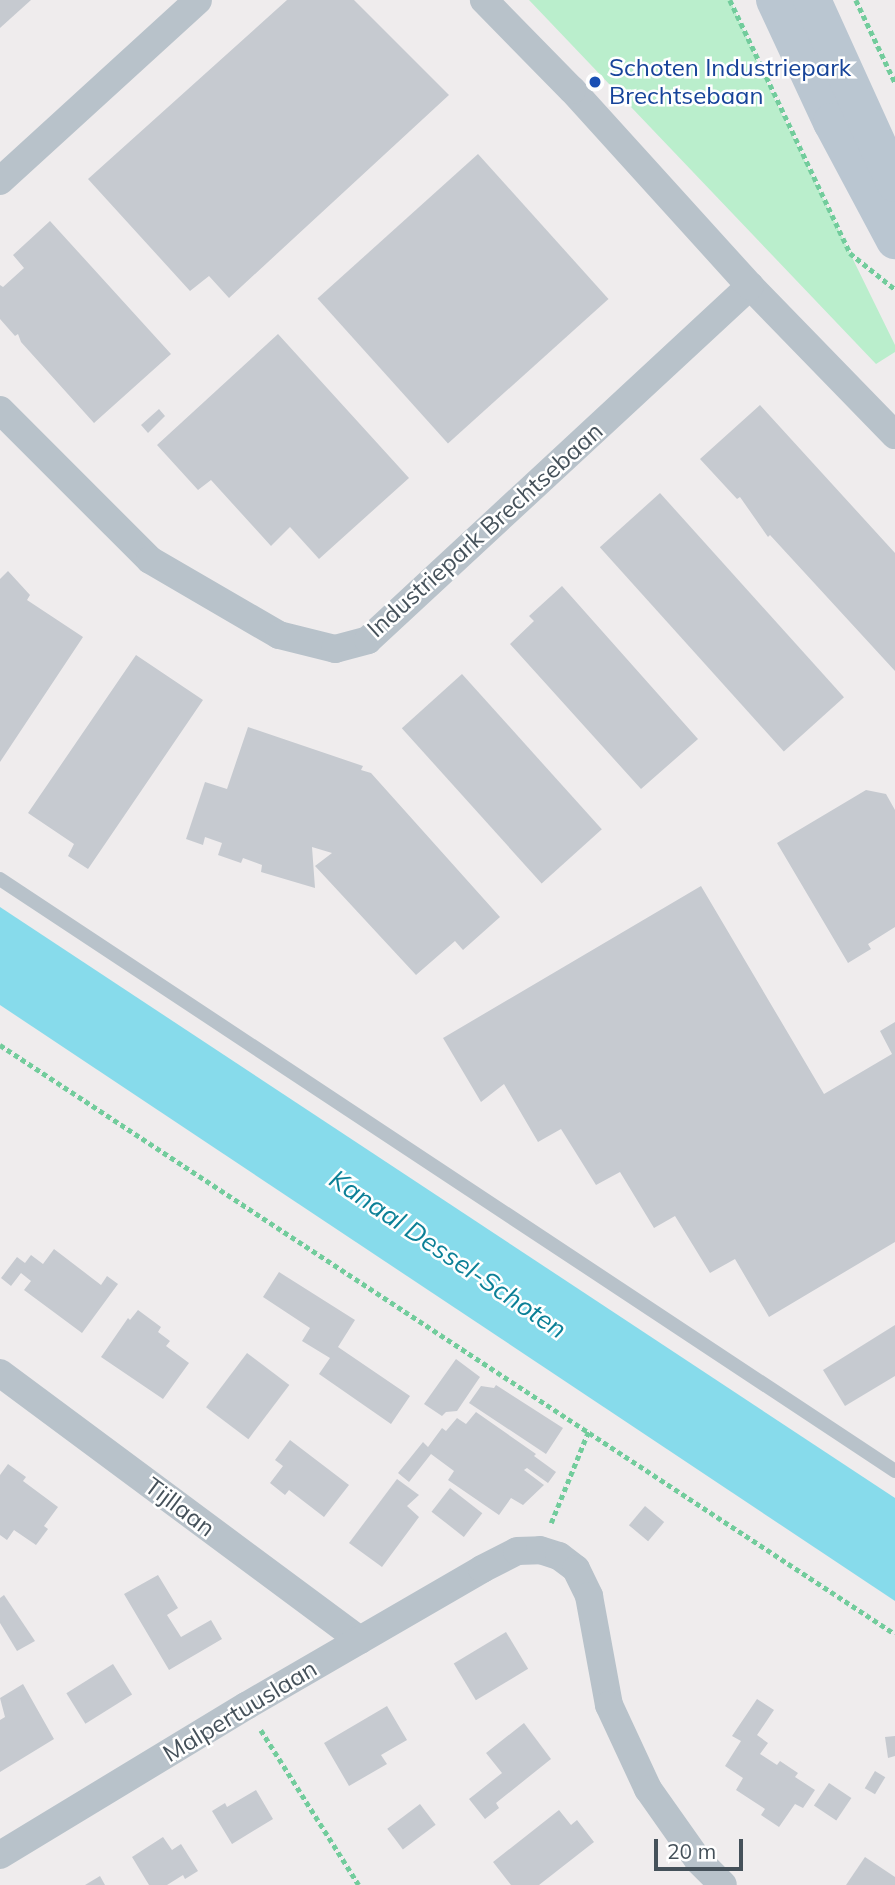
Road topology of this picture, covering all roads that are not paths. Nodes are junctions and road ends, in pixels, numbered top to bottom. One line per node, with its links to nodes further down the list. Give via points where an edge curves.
1 (198, 0): 5 (street)
2 (484, 0): 8 (street)
3 (775, 0): 7 (main road, via 832,122)
4 (812, 0): 6 (main road)
5 (0, 181)
6 (895, 183)
7 (895, 240)
8 (750, 286): 9 (street, Industriepark Brechtsebaan, via 368,640 335,649 279,635 150,560); 10 (street)
9 (0, 410)
10 (895, 435)
11 (0, 879): 13 (lane)
12 (0, 1373): 14 (street, Tijllaan)
13 (895, 1471)
14 (360, 1640): 15 (street, Malpertuuslaan); 16 (street, Malpertuuslaan, via 517,1551 540,1550 559,1556 576,1569 589,1596 609,1705 648,1789 698,1860)
15 (0, 1855)
16 (723, 1885)

